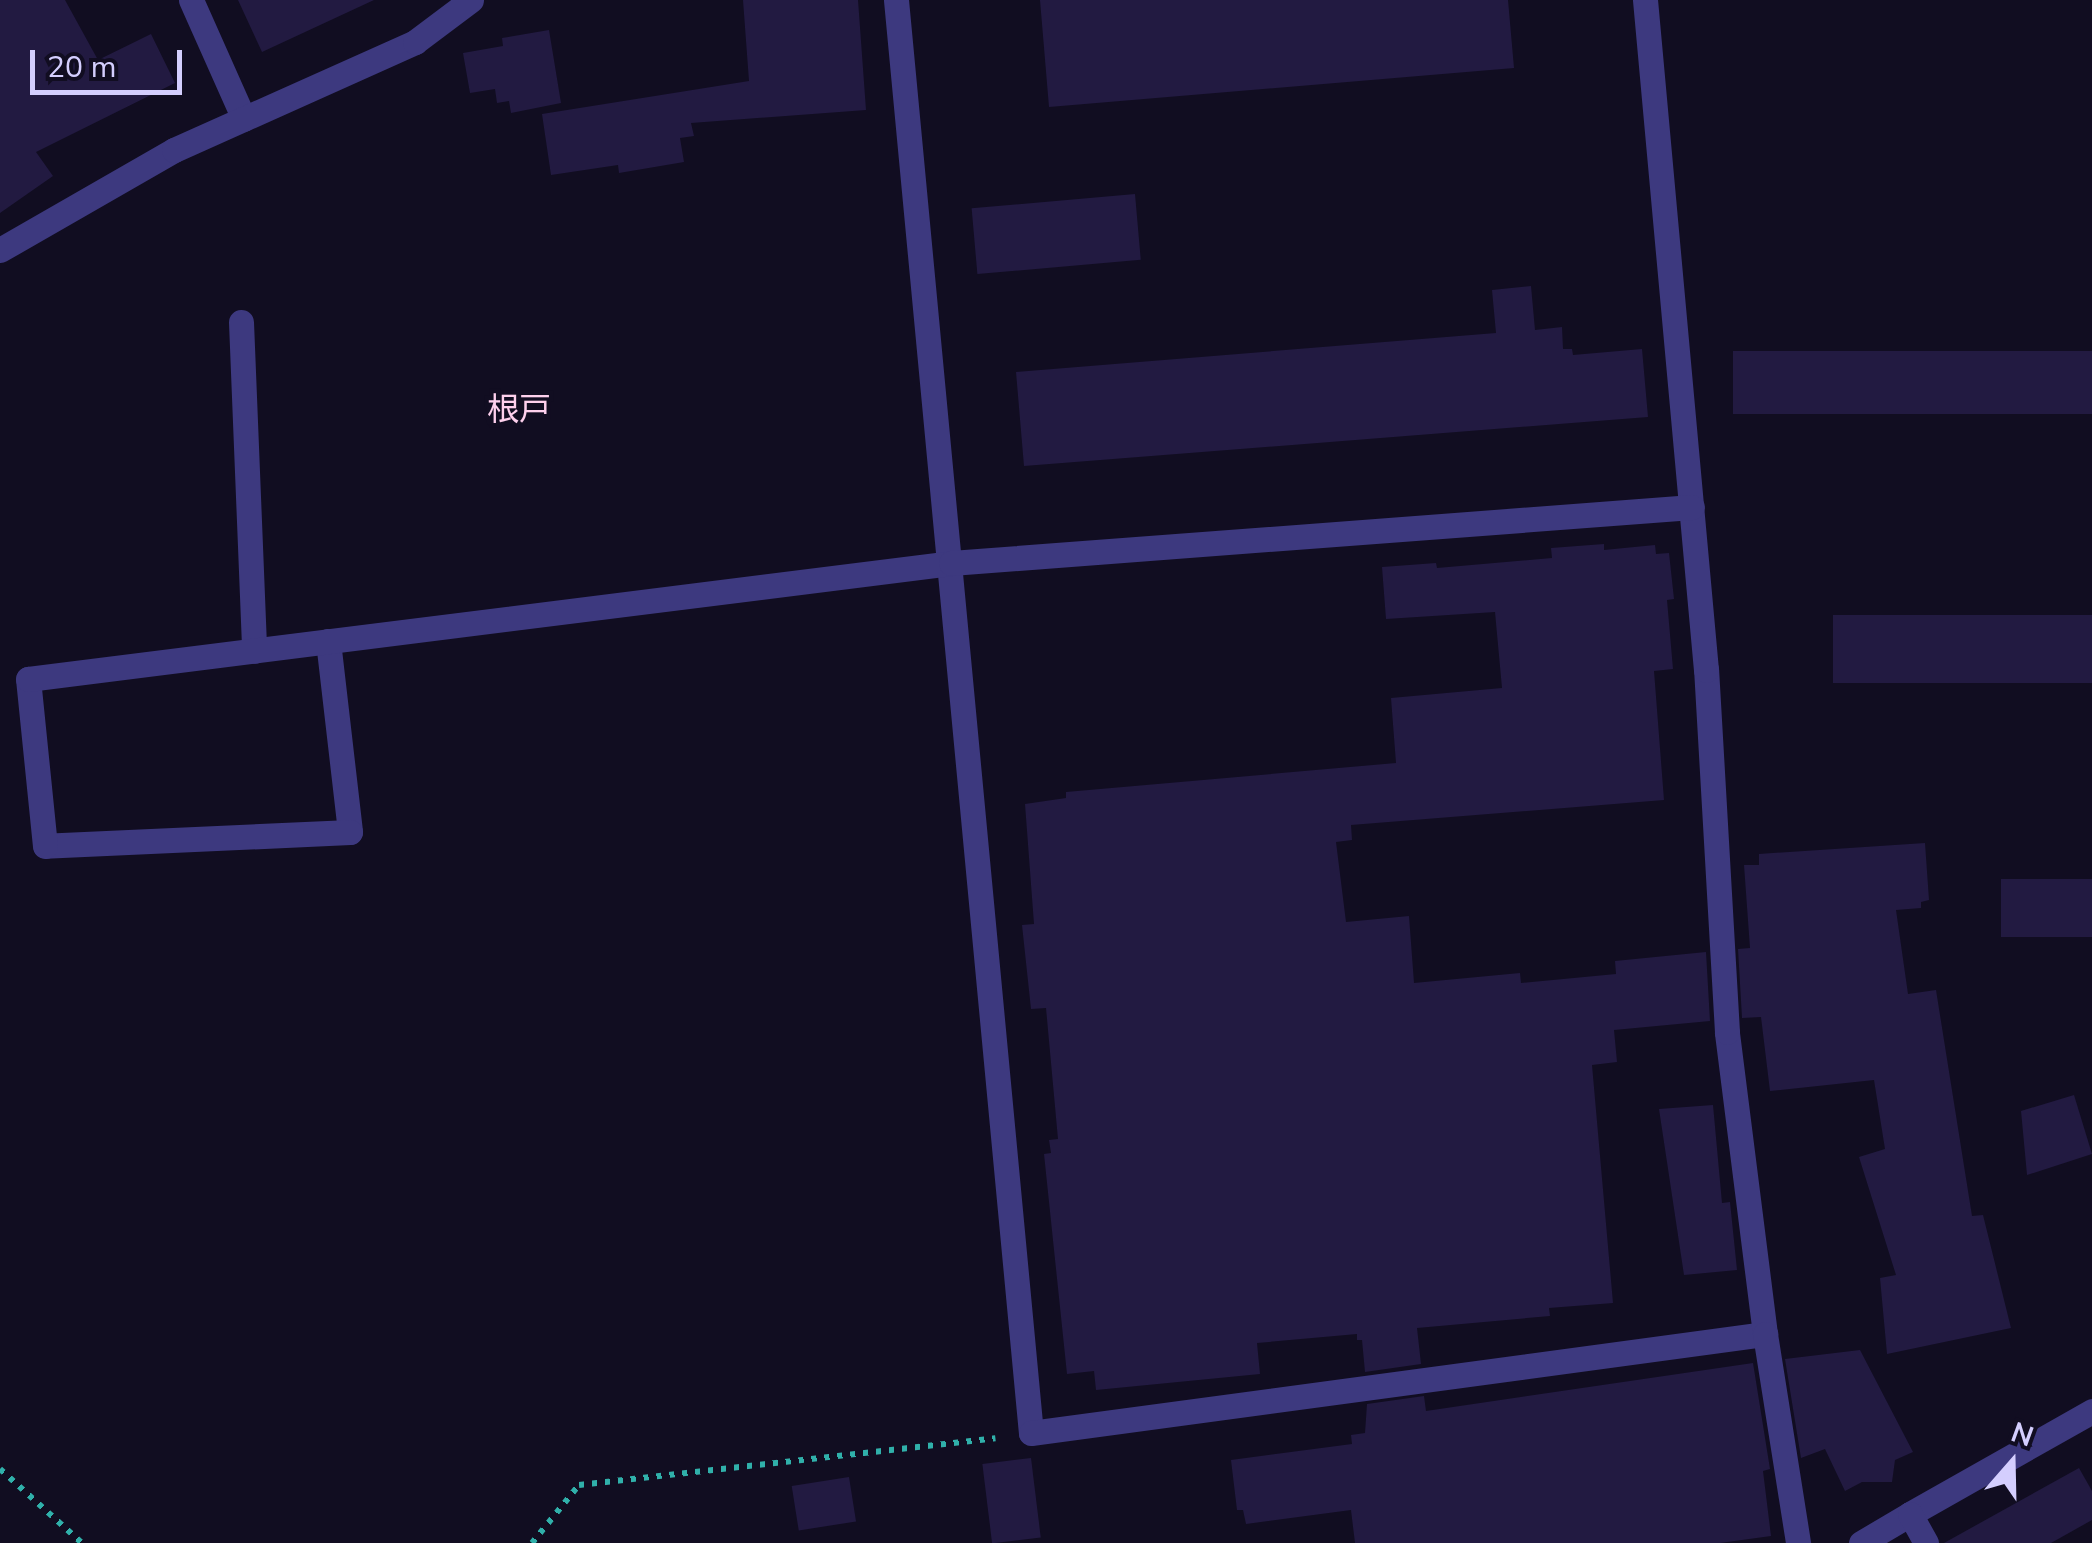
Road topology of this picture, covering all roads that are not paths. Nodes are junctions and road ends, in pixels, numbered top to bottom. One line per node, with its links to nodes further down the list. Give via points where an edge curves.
1 (191, 0): 5 (street)
2 (471, 0): 5 (street, via 415,42)
3 (896, 0): 9 (street)
4 (1645, 0): 8 (street)
5 (244, 118): 6 (street, via 106,186)
6 (0, 250)
7 (241, 322): 11 (street)
8 (1692, 507): 9 (street); 12 (street, via 1726,1032)
9 (951, 563): 10 (street); 12 (street, via 1031,1433)
10 (328, 642): 11 (street); 11 (street, via 350,832 45,846 28,679)
11 (254, 651)
12 (1766, 1334): 15 (street)
13 (2092, 1411): 14 (street)
14 (1910, 1514): 16 (street); 17 (street)
15 (1798, 1543)
16 (1861, 1543)
17 (1926, 1543)

